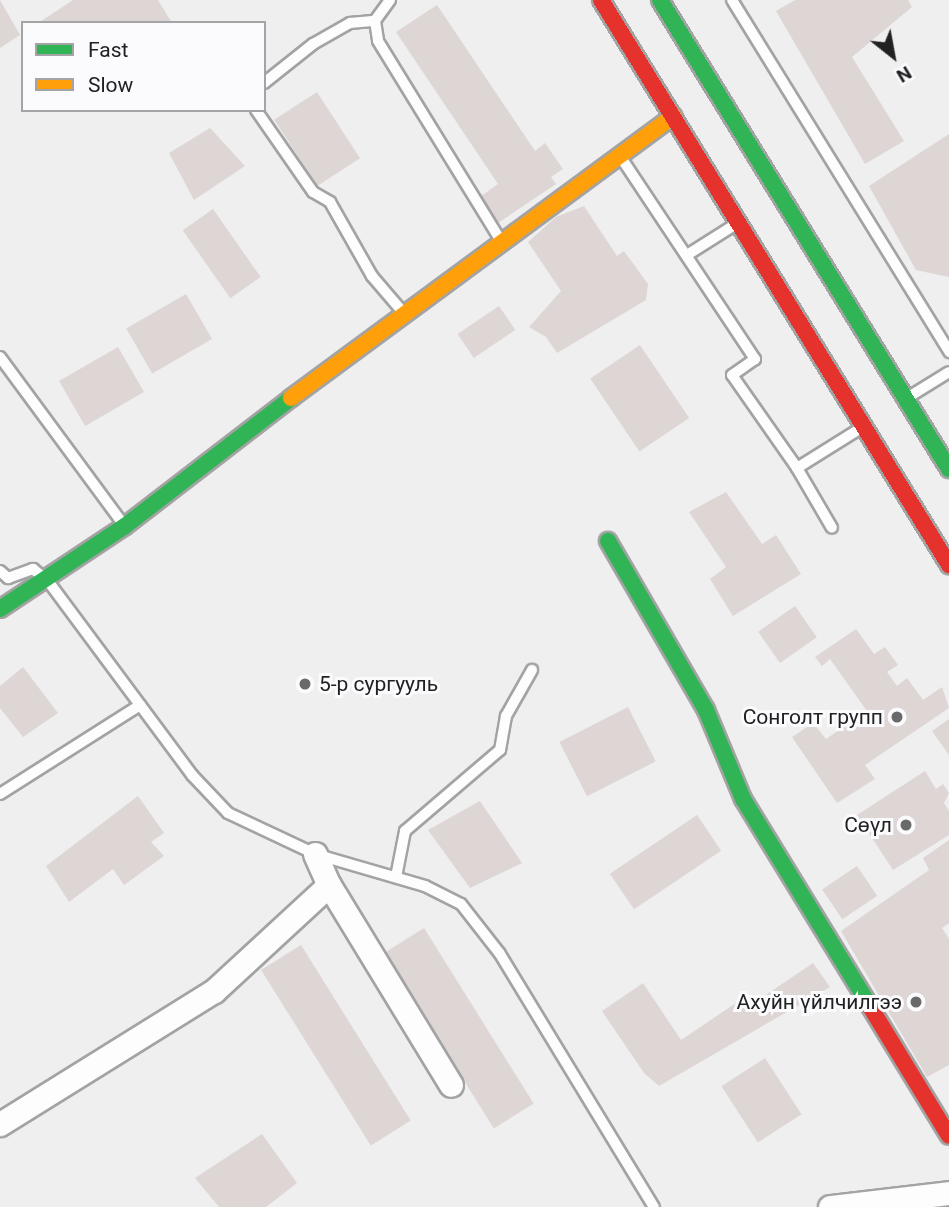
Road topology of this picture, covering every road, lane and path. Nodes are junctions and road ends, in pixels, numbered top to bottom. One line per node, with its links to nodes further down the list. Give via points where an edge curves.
1 (390, 0): 6 (lane)
2 (601, 0): 9 (street)
3 (682, 0): 5 (street)
4 (732, 0): 15 (lane)
5 (663, 5): 18 (street, via 861,338)
6 (375, 21): 7 (lane, via 350,23 313,44); 12 (lane, via 378,41)
7 (266, 81)
8 (257, 112): 14 (lane, via 313,192 330,202 372,276)
9 (673, 116): 10 (street); 11 (street)
10 (619, 154): 12 (street); 13 (lane)
11 (738, 223): 13 (lane); 19 (street, via 830,359)
12 (501, 241): 14 (street)
13 (687, 255): 20 (lane, via 755,359 732,375)
14 (402, 312): 22 (street)
15 (949, 352)
16 (0, 357): 22 (lane)
17 (949, 372): 18 (lane)
18 (906, 399): 21 (street)
19 (864, 426): 20 (lane); 25 (street)
20 (797, 468): 23 (lane)
21 (949, 469)
22 (125, 526): 27 (street)
23 (832, 528)
24 (608, 541): 37 (street, via 706,710 743,799)
25 (949, 565)
26 (0, 571): 27 (lane, via 8,578 33,569)
27 (48, 581): 28 (street); 30 (lane)
28 (0, 609)
29 (532, 670): 33 (lane, via 506,716 500,750 405,831)
30 (140, 705): 31 (lane); 32 (lane, via 192,775 229,813)
31 (0, 794)
32 (315, 854): 33 (lane); 34 (street)
33 (396, 877): 39 (lane, via 461,904 481,926)
34 (329, 885): 35 (street); 36 (street, via 214,991)
35 (451, 1085)
36 (0, 1124)
37 (949, 1136)
38 (949, 1193): 40 (street)
39 (654, 1207)
40 (830, 1207)

